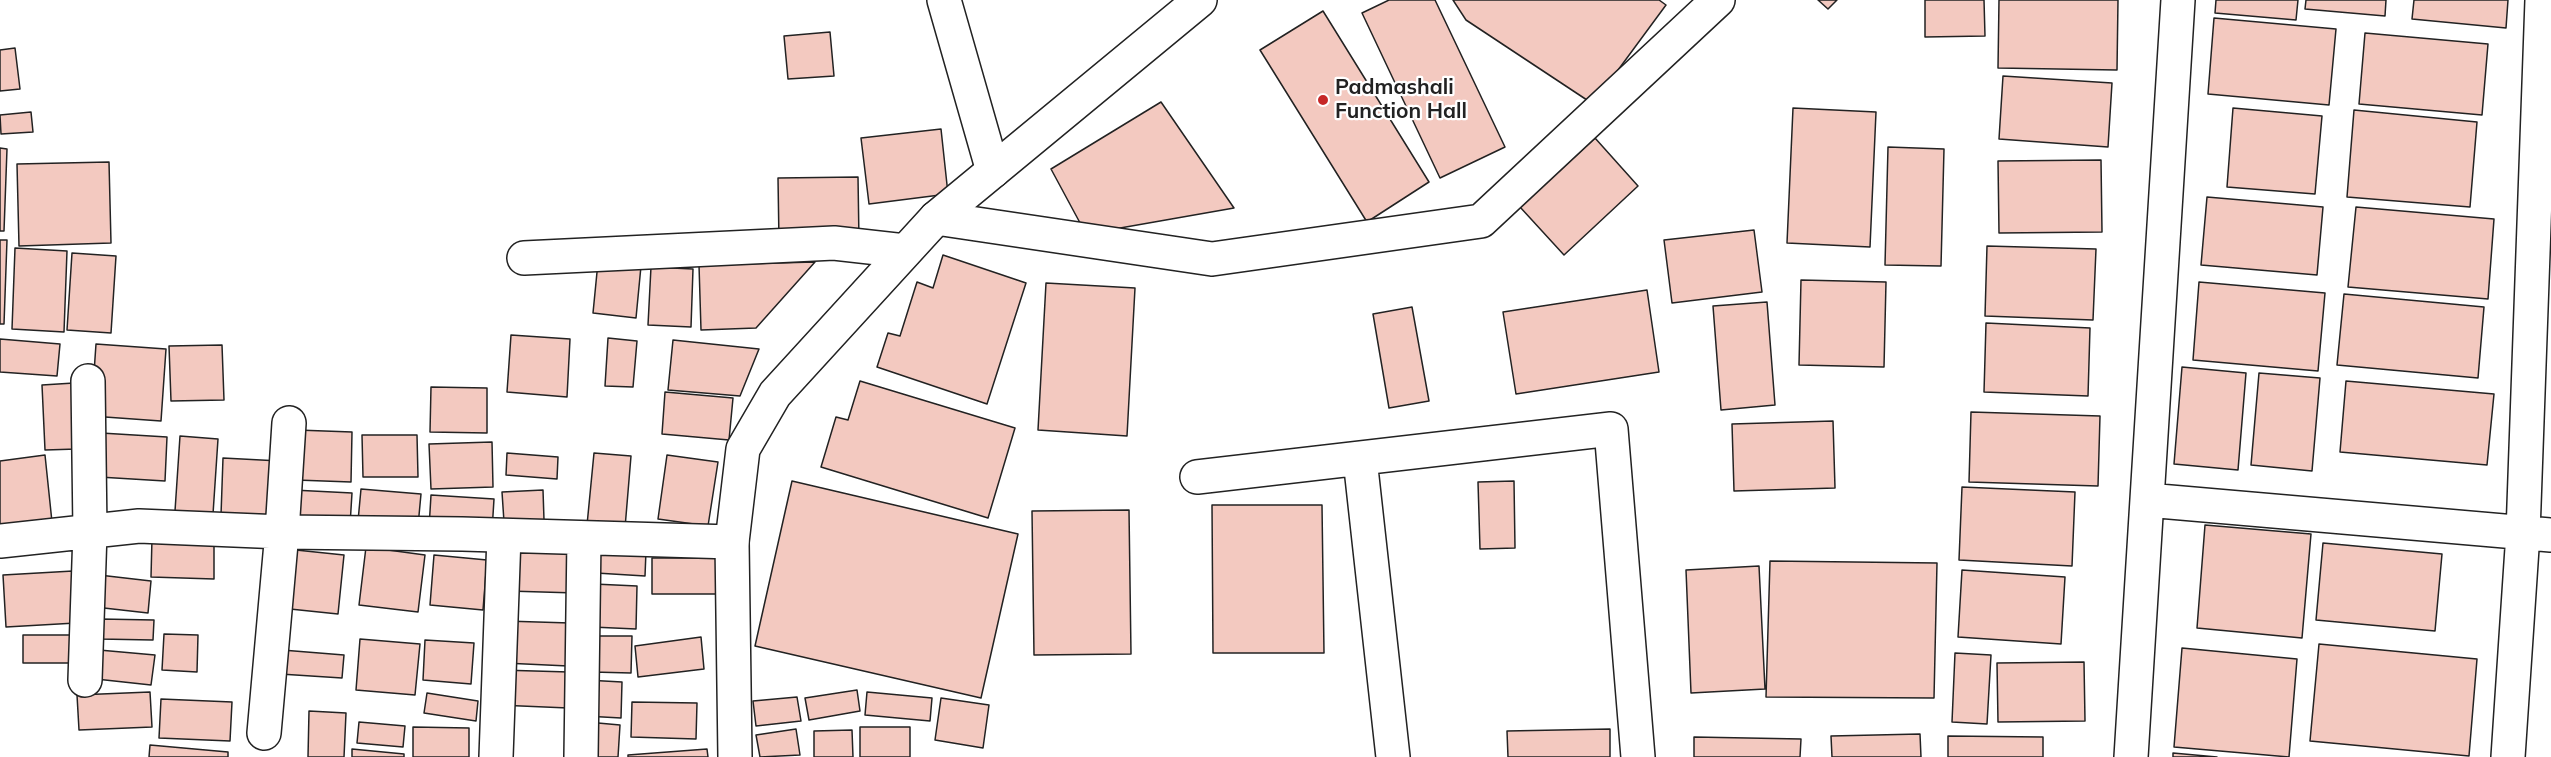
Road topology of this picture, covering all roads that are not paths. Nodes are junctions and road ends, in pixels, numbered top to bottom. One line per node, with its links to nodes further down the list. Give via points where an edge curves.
1 (944, 0): 6 (street)
2 (1200, 0): 6 (street)
3 (1718, 0): 7 (street, via 1481,221 1212,259)
4 (2178, 0): 14 (street)
5 (2542, 0): 17 (street)
6 (993, 171): 7 (street)
7 (936, 218): 8 (street)
8 (905, 251): 9 (street, via 834,243); 21 (street, via 775,394 743,449)
9 (524, 258)
10 (88, 381): 15 (street)
11 (289, 423): 16 (street)
12 (1360, 459): 13 (street); 27 (street); 28 (street, via 1611,429)
13 (1197, 477)
14 (2147, 500): 17 (street); 29 (street)
15 (90, 532): 16 (street, via 139,526); 20 (street); 22 (street)
16 (282, 532): 18 (street); 23 (street)
17 (2537, 534): 30 (street)
18 (504, 536): 19 (street); 24 (street)
19 (584, 538): 21 (street); 25 (street)
20 (0, 541)
21 (732, 542): 26 (street)
22 (85, 680)
23 (264, 733)
24 (496, 757)
25 (581, 757)
26 (735, 757)
27 (1393, 757)
28 (1638, 757)
29 (2131, 757)
30 (2508, 757)

